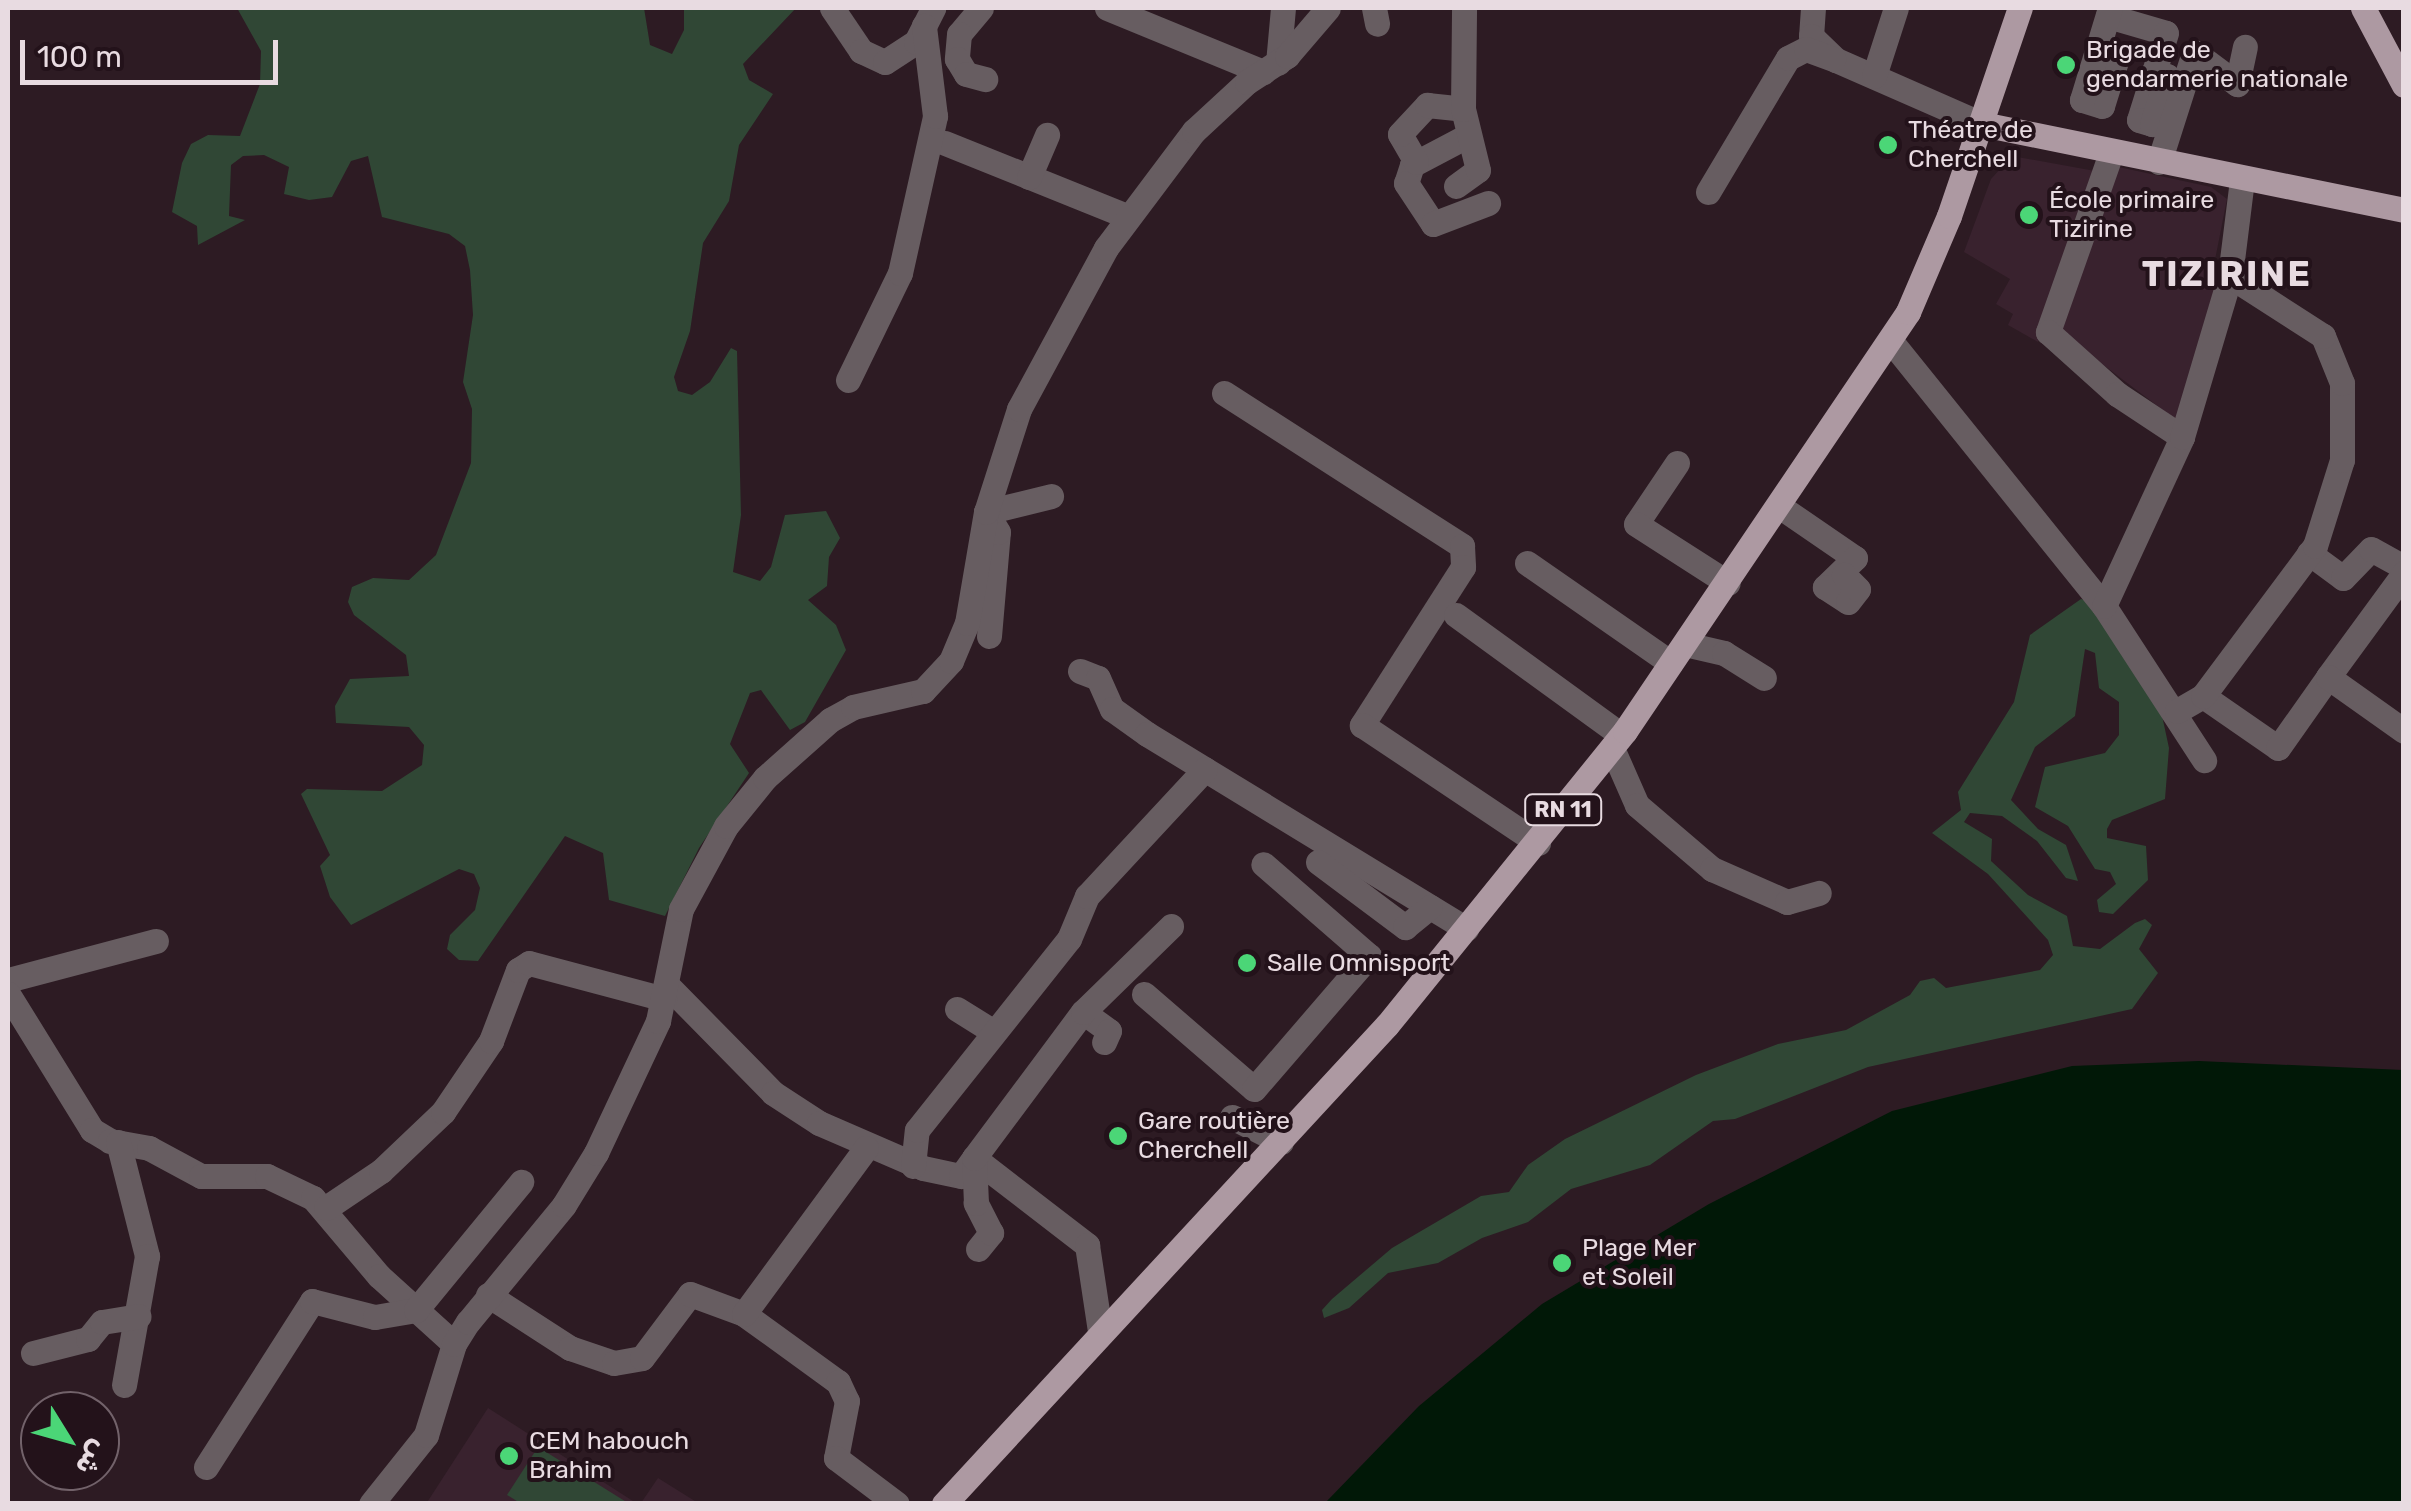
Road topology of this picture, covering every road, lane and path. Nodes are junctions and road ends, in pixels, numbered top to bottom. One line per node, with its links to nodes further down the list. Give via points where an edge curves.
1 (832, 8): 12 (street, via 860,50 885,62 898,60)
2 (981, 8): 20 (street, via 959,34 956,59 966,74)
3 (1107, 8): 18 (street)
4 (1283, 8): 18 (street)
5 (1328, 8): 18 (street)
6 (1464, 8): 22 (street)
7 (1896, 8): 19 (street)
8 (2020, 8): 23 (main road, RN 11)
9 (2362, 8): 21 (main road)
10 (2109, 12): 14 (street); 15 (street)
11 (1811, 13): 16 (street); 17 (street, via 1811,36)
12 (928, 17): 38 (street, via 935,116 900,273)
13 (2245, 46): 28 (street, via 2237,84 2194,52)
14 (2160, 51)
15 (2096, 52)
16 (1788, 58): 17 (street, via 1806,49); 32 (street)
17 (1836, 60): 19 (street)
18 (1270, 68): 35 (street, via 1194,131)
19 (1874, 76): 23 (street)
20 (985, 79)
21 (2404, 85)
22 (1464, 122): 27 (street); 27 (street, via 1427,105 1400,134); 31 (street, via 1478,170)
23 (1982, 124): 26 (main road); 37 (main road, RN 11, via 1930,265)
24 (1047, 135): 29 (street)
25 (945, 144): 29 (street)
26 (2111, 153): 28 (main road); 40 (street, via 2048,332 2116,394)
27 (1412, 155): 33 (street, via 1406,183 1431,223)
28 (2158, 162): 30 (main road)
29 (1029, 177): 35 (street)
30 (2242, 179): 34 (main road); 36 (street)
31 (1456, 186)
32 (1708, 192)
33 (1488, 203)
34 (2404, 210)
35 (1126, 216): 44 (street, via 1030,382)
36 (2230, 276): 40 (street); 45 (street, via 2323,336 2342,383 2342,460 2326,523)
37 (1890, 340): 43 (main road, RN 11); 50 (street)
38 (848, 380)
39 (1224, 393): 63 (street, via 1462,546 1464,567 1362,725)
40 (2182, 437): 50 (street)
41 (1677, 463): 49 (street, via 1636,524)
42 (1051, 496): 44 (street)
43 (1779, 506): 48 (street, via 1855,558); 49 (main road, RN 11)
44 (986, 512): 52 (street, via 998,532); 72 (street, via 967,623 951,662 923,691 830,720 743,802 681,909)
45 (2309, 553): 47 (street, via 2343,578 2371,549); 57 (street)
46 (1528, 563): 53 (street)
47 (2404, 570): 55 (street)
48 (1844, 575)
49 (1728, 583): 53 (main road, RN 11)
50 (2104, 606): 58 (street)
51 (1456, 615): 60 (street)
52 (989, 636)
53 (1678, 654): 56 (street, via 1724,653); 60 (main road, RN 11)
54 (1080, 671): 62 (street, via 1104,684 1112,708)
55 (2328, 677): 57 (street, via 2278,748); 59 (street)
56 (1764, 678)
57 (2203, 696): 58 (street)
58 (2177, 711): 61 (street)
59 (2404, 732)
60 (1616, 741): 63 (main road, RN 11); 66 (street, via 1638,805 1712,869 1788,902)
61 (2204, 760)
62 (1205, 769): 67 (street); 77 (street, via 1087,896 1069,939)
63 (1538, 843): 69 (main road, RN 11)
64 (1318, 862): 67 (street, via 1404,927)
65 (1263, 864): 79 (street, via 1369,956)
66 (1819, 893)
67 (1430, 907): 69 (street)
68 (1171, 926): 76 (street)
69 (1466, 929): 81 (main road, RN 11)
70 (156, 941): 71 (street)
71 (8, 980)
72 (666, 992): 83 (street, via 773,1094); 87 (street, via 529,962 518,970 492,1041 442,1112 382,1172); 89 (street, via 583,1179)
73 (8, 994): 82 (street, via 92,1130)
74 (1144, 994): 79 (street)
75 (957, 1009): 77 (street)
76 (1084, 1012): 78 (street, via 1109,1031); 85 (street)
77 (991, 1030): 84 (street, via 917,1130)
78 (1104, 1042)
79 (1254, 1089): 81 (street)
80 (1232, 1117): 81 (street)
81 (1274, 1136): 93 (main road, RN 11)
82 (118, 1142): 87 (street, via 149,1148 201,1176 267,1176); 92 (street, via 147,1256)
83 (866, 1148): 84 (street); 91 (street)
84 (913, 1166): 85 (street)
85 (976, 1171): 88 (street, via 976,1203 990,1233); 93 (street, via 1087,1245)
86 (521, 1182): 90 (street)
87 (326, 1208): 90 (street, via 379,1276)
88 (978, 1249)
89 (488, 1295): 91 (street, via 570,1348 614,1363 642,1358 690,1294); 94 (street)
90 (416, 1310): 94 (street); 97 (street, via 376,1318 312,1301)
91 (744, 1314): 99 (street, via 838,1382 847,1401 836,1458)
92 (138, 1316): 95 (street, via 102,1322 88,1338); 96 (street)
93 (1100, 1331): 100 (main road, RN 11)
94 (454, 1344): 98 (street, via 426,1436)
95 (34, 1353)
96 (124, 1385)
97 (206, 1467)
98 (371, 1504)
99 (897, 1504)
100 (944, 1504)

